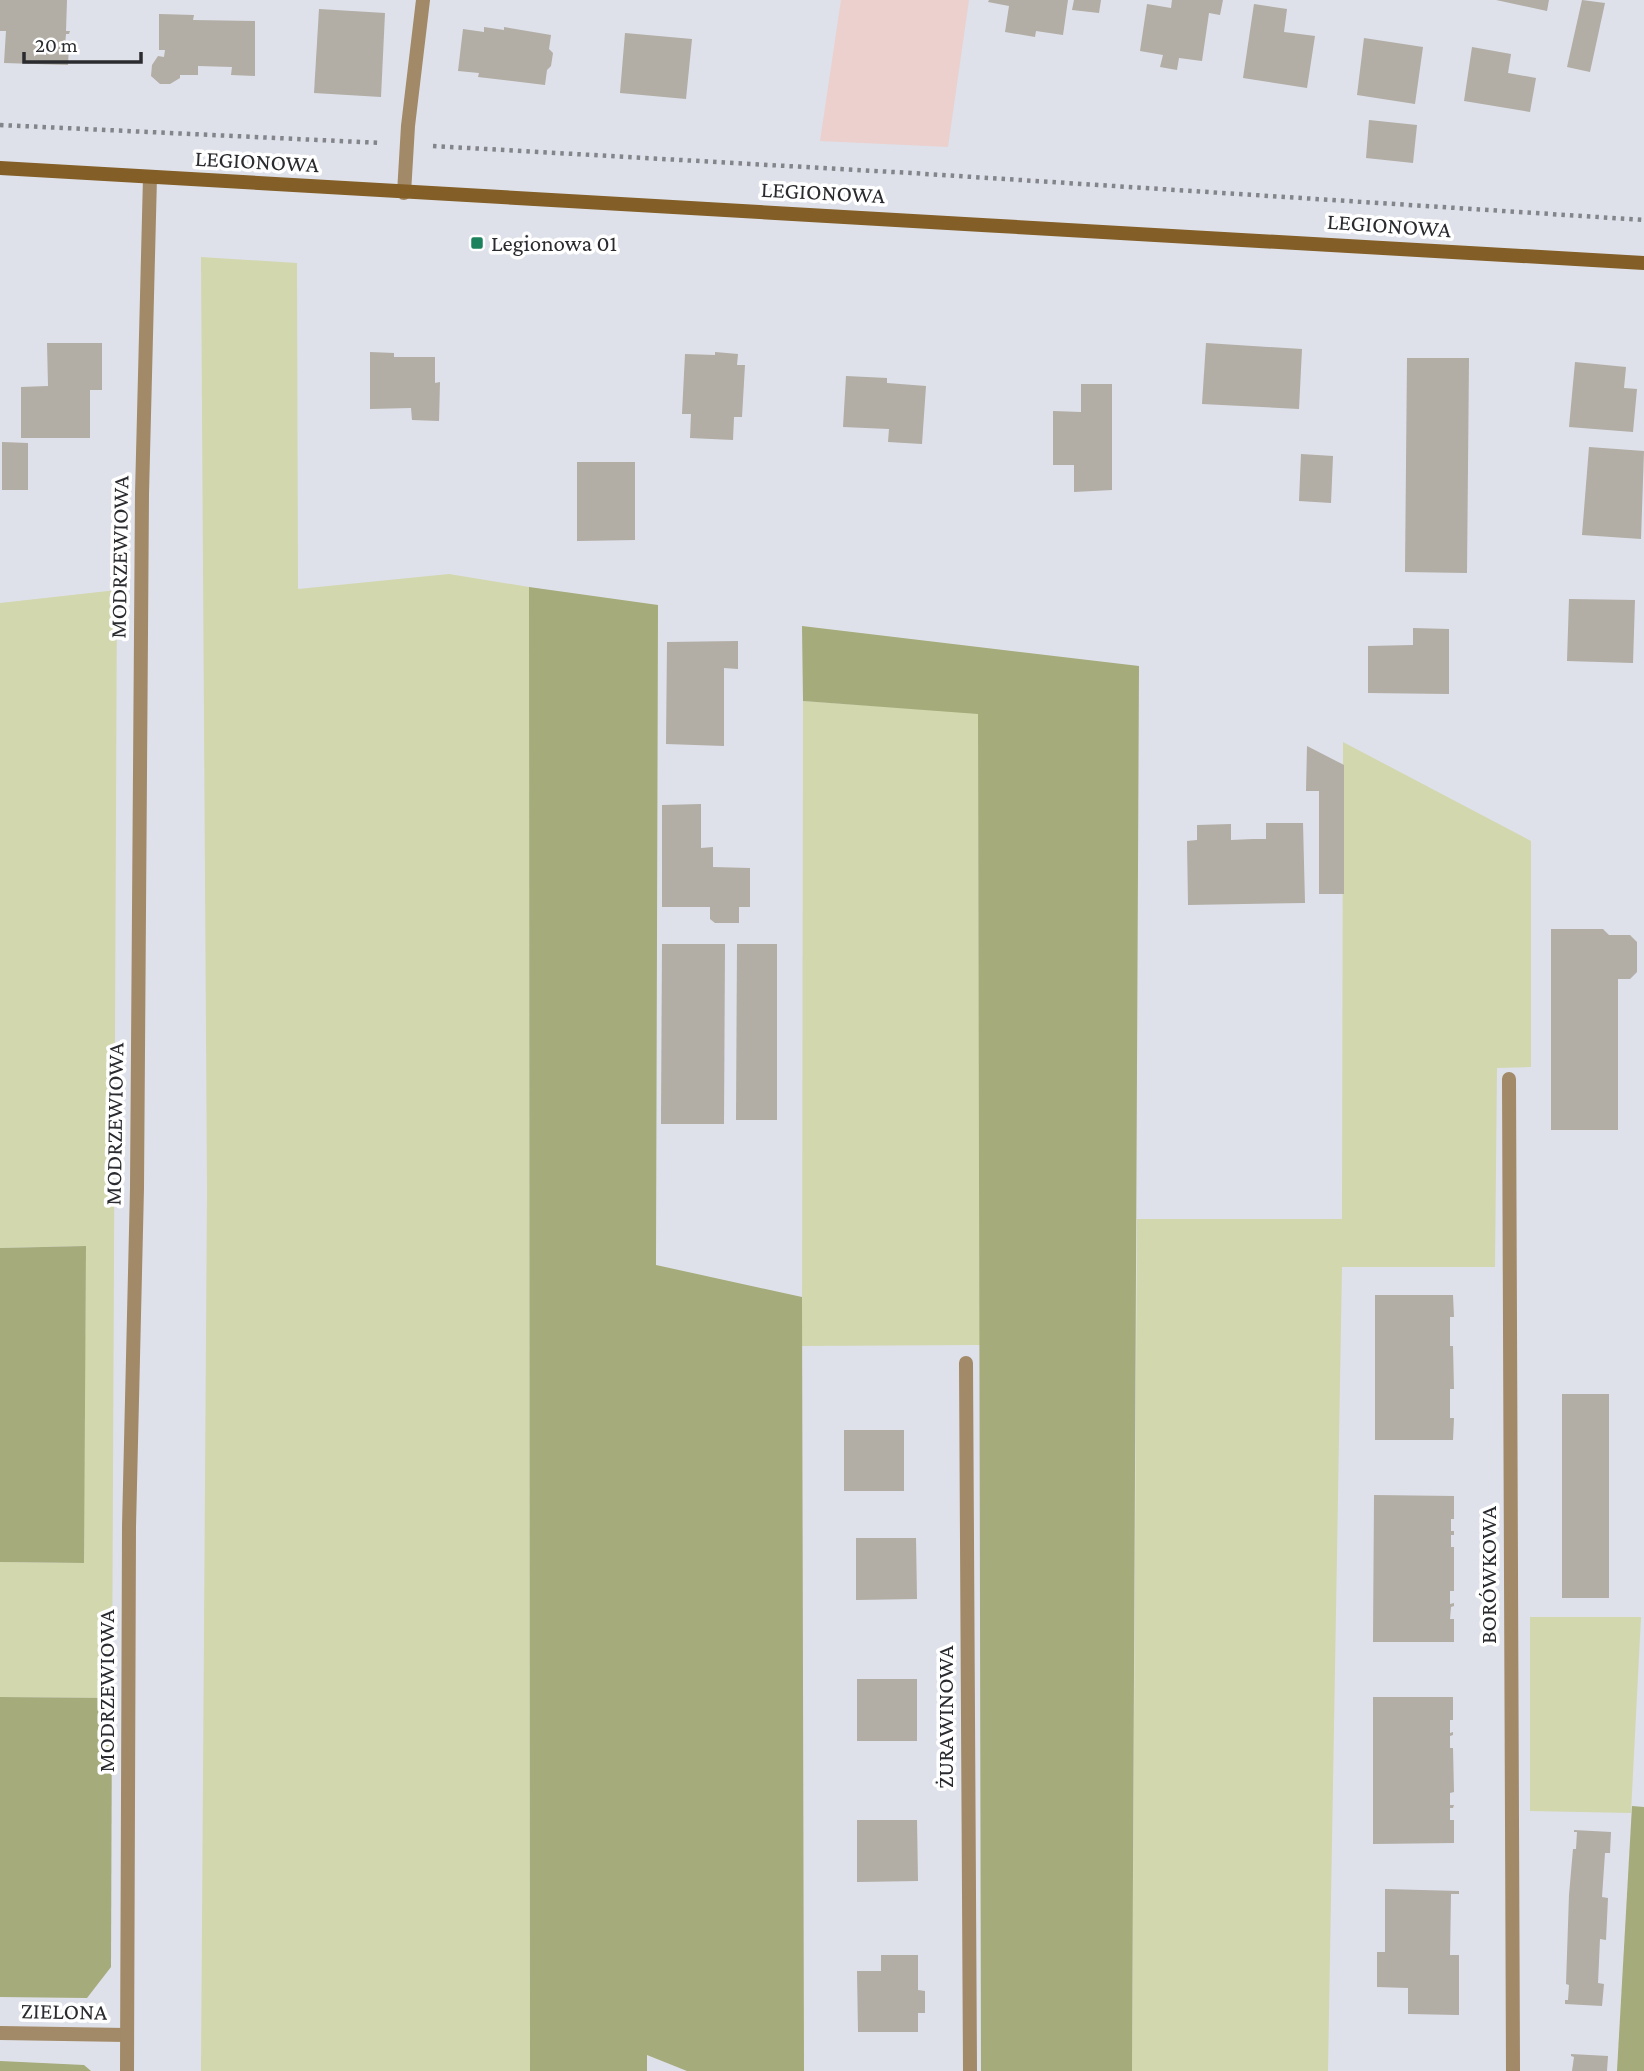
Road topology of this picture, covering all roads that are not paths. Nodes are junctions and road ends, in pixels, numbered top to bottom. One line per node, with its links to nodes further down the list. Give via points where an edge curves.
1 (423, 0): 4 (street)
2 (0, 168): 3 (main road, LEGIONOWA)
3 (150, 177): 4 (main road, LEGIONOWA); 9 (street, MODRZEWIOWA, via 129,1527)
4 (404, 193): 5 (main road, LEGIONOWA)
5 (1644, 263)
6 (1509, 1079): 12 (street, BORÓWKOWA)
7 (966, 1363): 11 (street, ŻURAWINOWA)
8 (0, 2033): 9 (street, ZIELONA)
9 (127, 2035): 10 (street, MODRZEWIOWA)
10 (127, 2071)
11 (970, 2071)
12 (1513, 2071)

